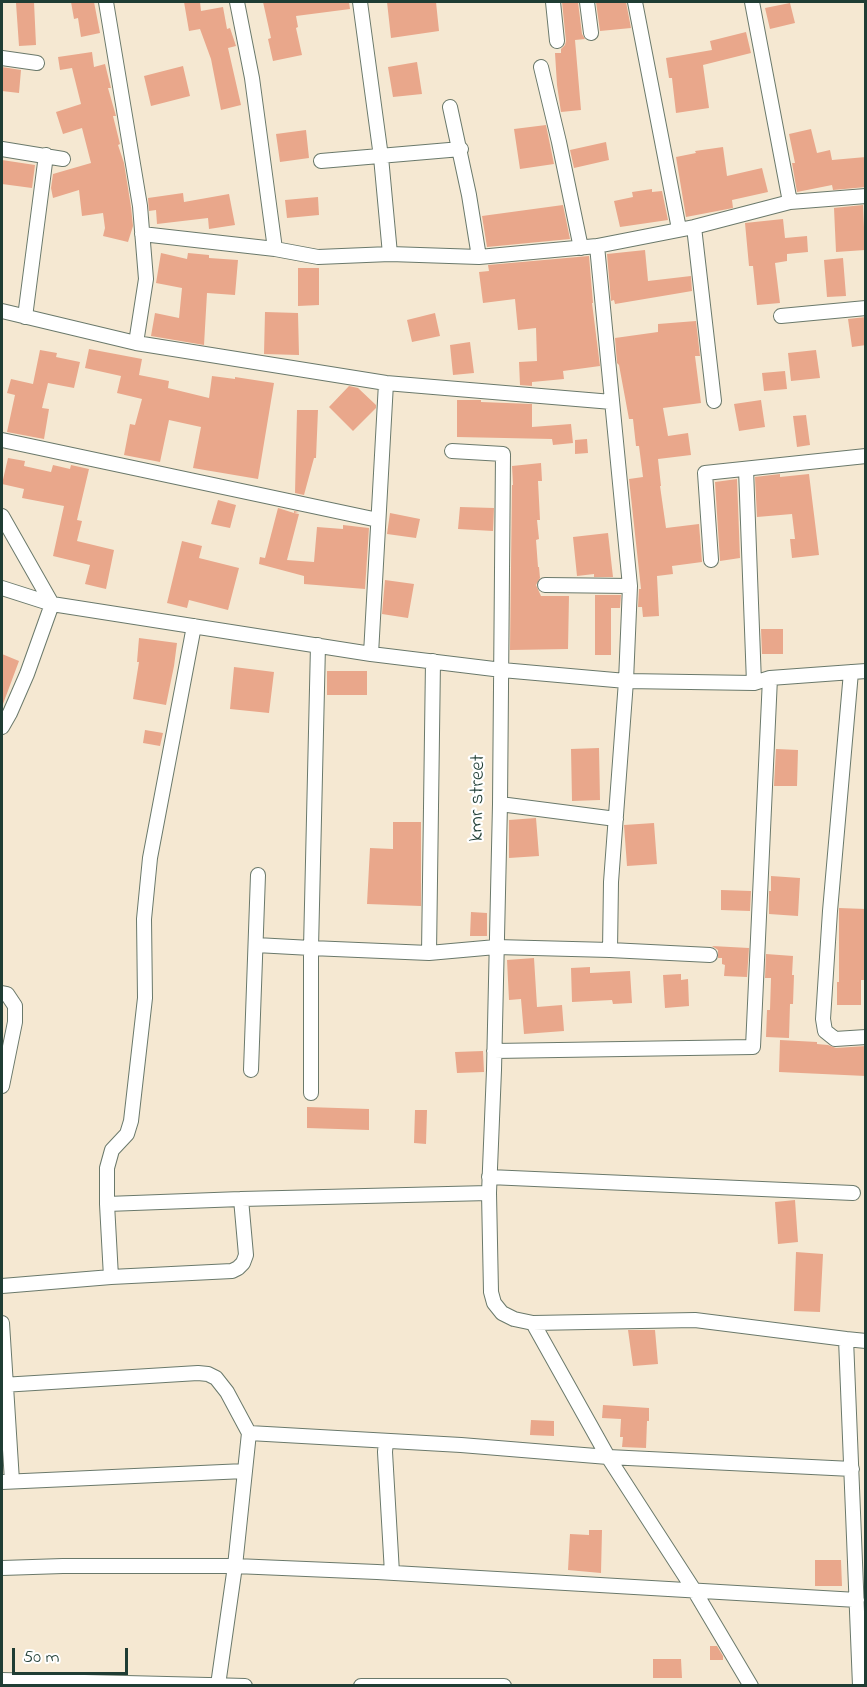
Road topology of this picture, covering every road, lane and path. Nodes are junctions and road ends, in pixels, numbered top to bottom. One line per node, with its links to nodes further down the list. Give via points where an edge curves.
1 (106, 2): 24 (street)
2 (237, 2): 27 (street, via 252,78)
3 (360, 2): 17 (street)
4 (553, 2): 9 (street)
5 (587, 2): 8 (street)
6 (635, 2): 23 (street)
7 (752, 2): 21 (street)
8 (591, 33)
9 (557, 41)
10 (2, 58): 11 (street)
11 (37, 63)
12 (541, 67): 26 (street)
13 (450, 107): 15 (street)
14 (2, 149): 16 (street)
15 (460, 149): 17 (street); 29 (street)
16 (46, 155): 18 (street); 33 (street)
17 (381, 157): 19 (street); 28 (street)
18 (63, 159)
19 (321, 161)
20 (866, 196): 21 (street)
21 (790, 202): 22 (street)
22 (694, 227): 23 (street); 36 (street)
23 (679, 229): 25 (street)
24 (142, 234): 27 (street); 34 (street, via 146,279)
25 (597, 246): 26 (street); 37 (street)
26 (581, 248): 29 (street)
27 (275, 249): 28 (street, via 318,257)
28 (390, 254): 29 (street)
29 (479, 257)
30 (866, 308): 32 (street)
31 (2, 311): 33 (street)
32 (781, 316)
33 (25, 317): 34 (street)
34 (136, 343): 35 (street)
35 (386, 383): 37 (street); 43 (street)
36 (714, 401)
37 (612, 402): 46 (street)
38 (2, 440): 43 (street)
39 (452, 450): 53 (street, kmr street, via 503,454)
40 (866, 456): 41 (street)
41 (746, 468): 44 (street, via 705,473); 58 (street)
42 (2, 516): 48 (street)
43 (378, 520): 51 (street)
44 (711, 560)
45 (545, 585): 46 (street)
46 (630, 586): 57 (street)
47 (2, 588): 48 (street)
48 (52, 604): 49 (street); 59 (street, via 27,674)
49 (194, 626): 50 (street); 79 (street, via 150,858 144,919 146,998 131,1121 127,1134 112,1150 107,1168)
50 (318, 645): 51 (street); 65 (street)
51 (371, 654): 52 (street)
52 (433, 661): 53 (street); 67 (street)
53 (502, 669): 57 (street); 60 (street, kmr street)
54 (866, 671): 55 (street)
55 (850, 672): 56 (street); 70 (street, via 823,1019 825,1031 835,1039)
56 (770, 678): 58 (street); 71 (street, via 753,1047)
57 (626, 681): 58 (street); 61 (street)
58 (754, 683)
59 (2, 727)
60 (500, 804): 61 (street); 64 (street, kmr street)
61 (616, 819): 66 (street)
62 (258, 875): 63 (street)
63 (256, 945): 65 (street); 72 (street)
64 (496, 947): 66 (street); 67 (street); 71 (street, kmr street)
65 (311, 948): 67 (street); 74 (street)
66 (610, 950): 68 (street)
67 (429, 953)
68 (710, 955)
69 (2, 993): 73 (street, via 15,1006 15,1022)
70 (866, 1037)
71 (494, 1051): 75 (street, kmr street)
72 (251, 1070)
73 (2, 1086)
74 (311, 1093)
75 (489, 1177): 76 (street, kmr street); 77 (street)
76 (489, 1193): 78 (street); 83 (street, kmr street, via 494,1303 502,1313)
77 (853, 1193)
78 (241, 1199): 79 (street); 80 (street, via 246,1255 238,1268)
79 (107, 1204): 80 (street)
80 (111, 1277): 81 (street)
81 (2, 1286)
82 (2, 1323): 86 (street)
83 (533, 1323): 84 (street, kmr street, via 695,1320); 89 (street)
84 (846, 1339): 85 (street, kmr street); 90 (street)
85 (866, 1341)
86 (4, 1385): 87 (street, via 208,1374 227,1392); 92 (street)
87 (249, 1433): 88 (street); 91 (street)
88 (386, 1441): 89 (street); 95 (street)
89 (608, 1457): 90 (street); 96 (street)
90 (852, 1469): 97 (street)
91 (244, 1471): 92 (street); 93 (street)
92 (7, 1482)
93 (235, 1566): 94 (street); 95 (street); 100 (street)
94 (2, 1568)
95 (392, 1573): 96 (street)
96 (694, 1590): 97 (street); 105 (street)
97 (857, 1600): 106 (street)
98 (2, 1680): 99 (street)
99 (208, 1685): 100 (street)
100 (218, 1685): 102 (street)
101 (464, 1685): 103 (street); 104 (street)
102 (245, 1686)
103 (360, 1686)
104 (504, 1686)
105 (751, 1686)
106 (860, 1686)

